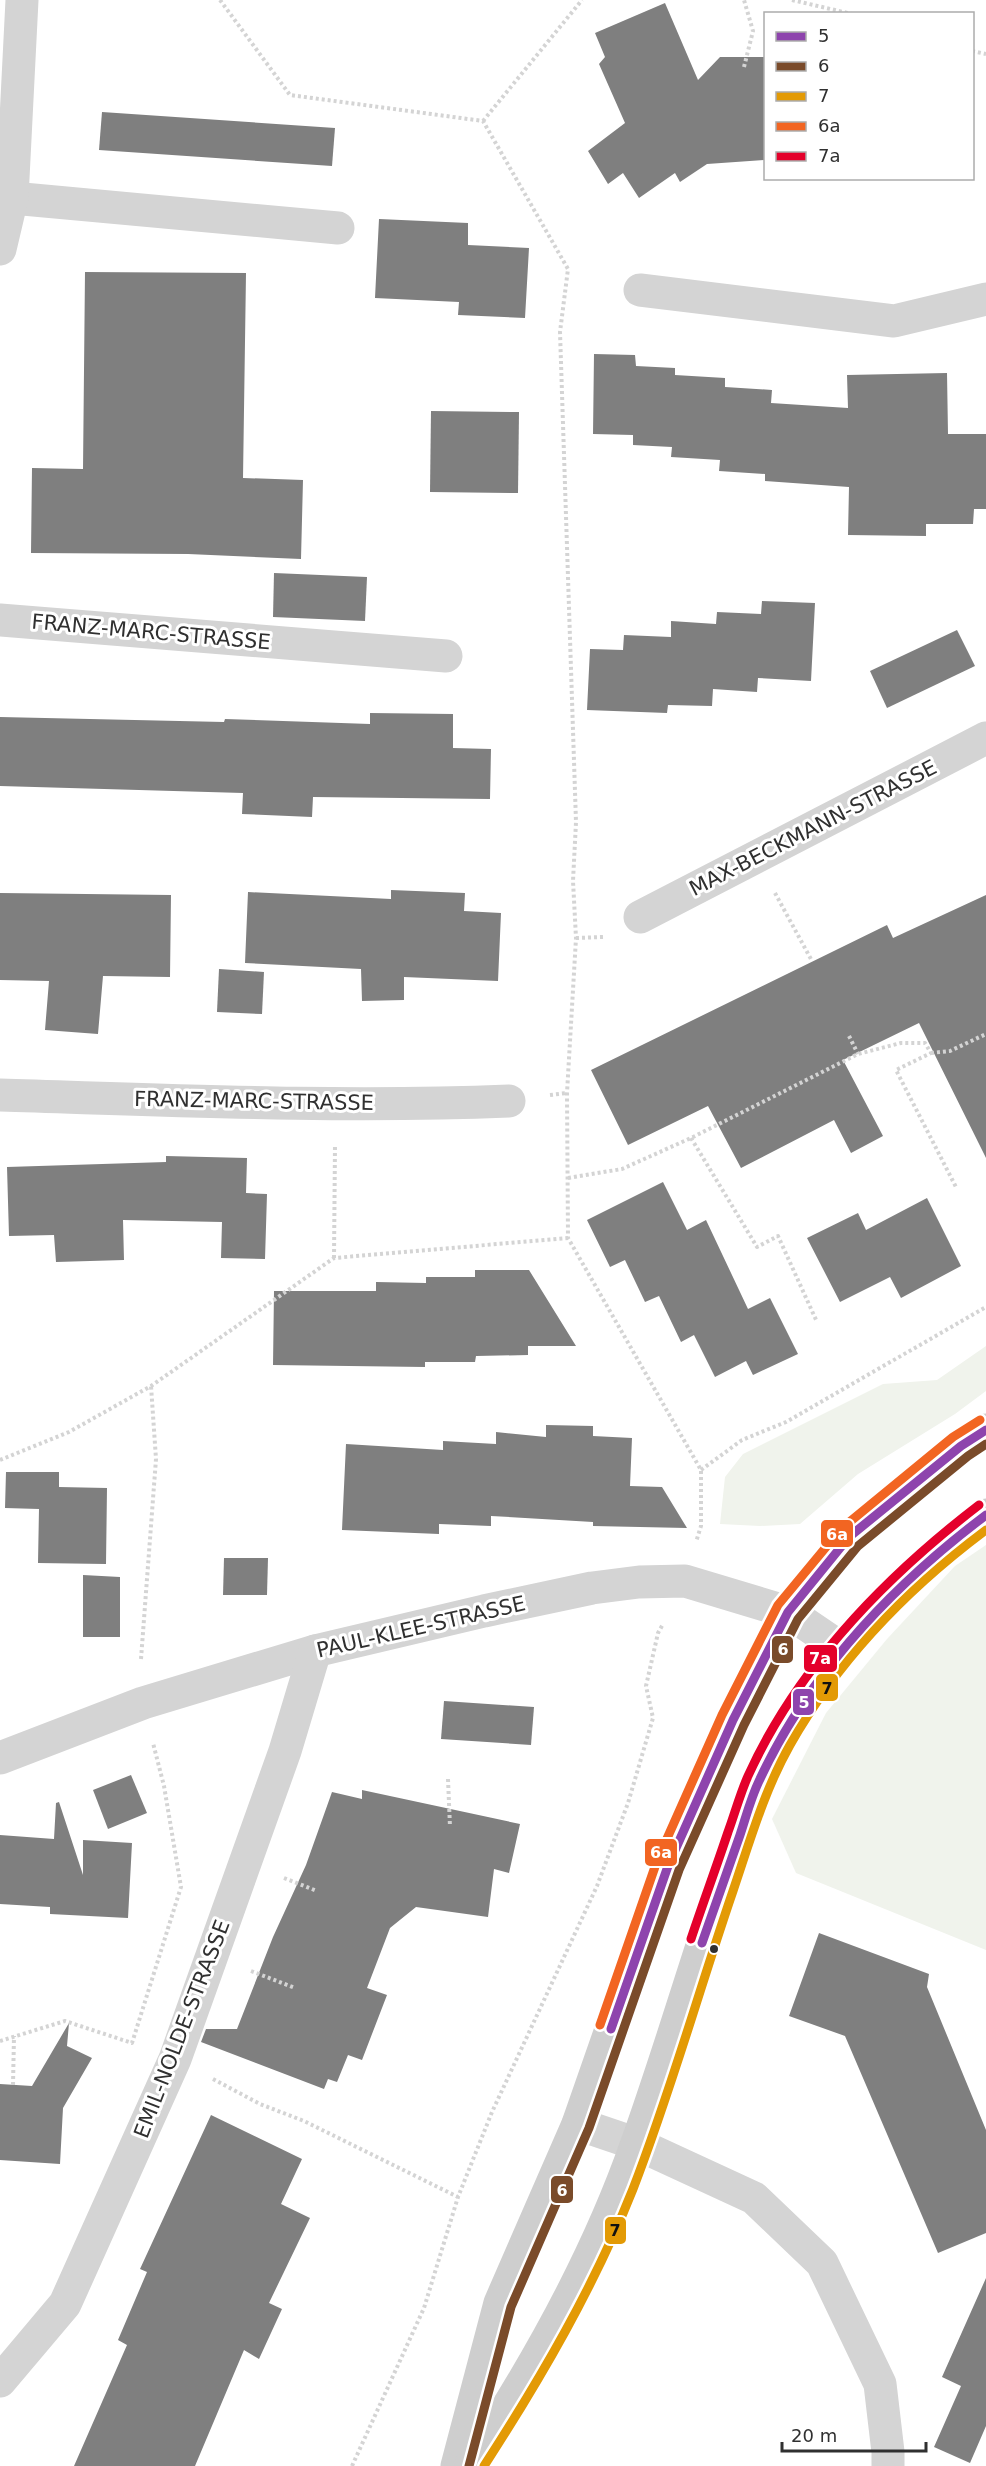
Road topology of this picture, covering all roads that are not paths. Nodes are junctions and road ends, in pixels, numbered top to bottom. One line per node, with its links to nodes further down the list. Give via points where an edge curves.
1 (22, 0): 2 (street)
2 (12, 198): 3 (street); 4 (street)
3 (338, 228)
4 (0, 249)
5 (640, 290): 6 (street, via 894,321)
6 (986, 299)
7 (0, 620): 8 (street, FRANZ-MARC-STRASSE)
8 (446, 656)
9 (986, 738): 10 (street, MAX-BECKMANN-STRASSE)
10 (640, 917)
11 (0, 1095): 12 (street, FRANZ-MARC-STRASSE, via 335,1103)
12 (508, 1101)
13 (986, 1430): 15 (street, via 849,1537)
14 (986, 1515): 16 (street, via 881,1602)
15 (788, 1612): 16 (street, PAUL-KLEE-STRASSE); 17 (street, PAUL-KLEE-STRASSE, via 686,1581 639,1582 592,1588); 19 (street, via 733,1720 669,1866)
16 (841, 1648): 20 (street, via 794,1716 759,1781)
17 (315, 1651): 18 (street, PAUL-KLEE-STRASSE, via 143,1702); 21 (street, EMIL-NOLDE-STRASSE, via 285,1750 175,2059 65,2304)
18 (0, 1758)
19 (578, 2124): 20 (street); 22 (street, via 500,2303)
20 (637, 2144): 23 (street, via 593,2252 515,2397); 24 (street, via 754,2198 822,2263 880,2384)
21 (0, 2381)
22 (457, 2466)
23 (470, 2466)
24 (888, 2466)

